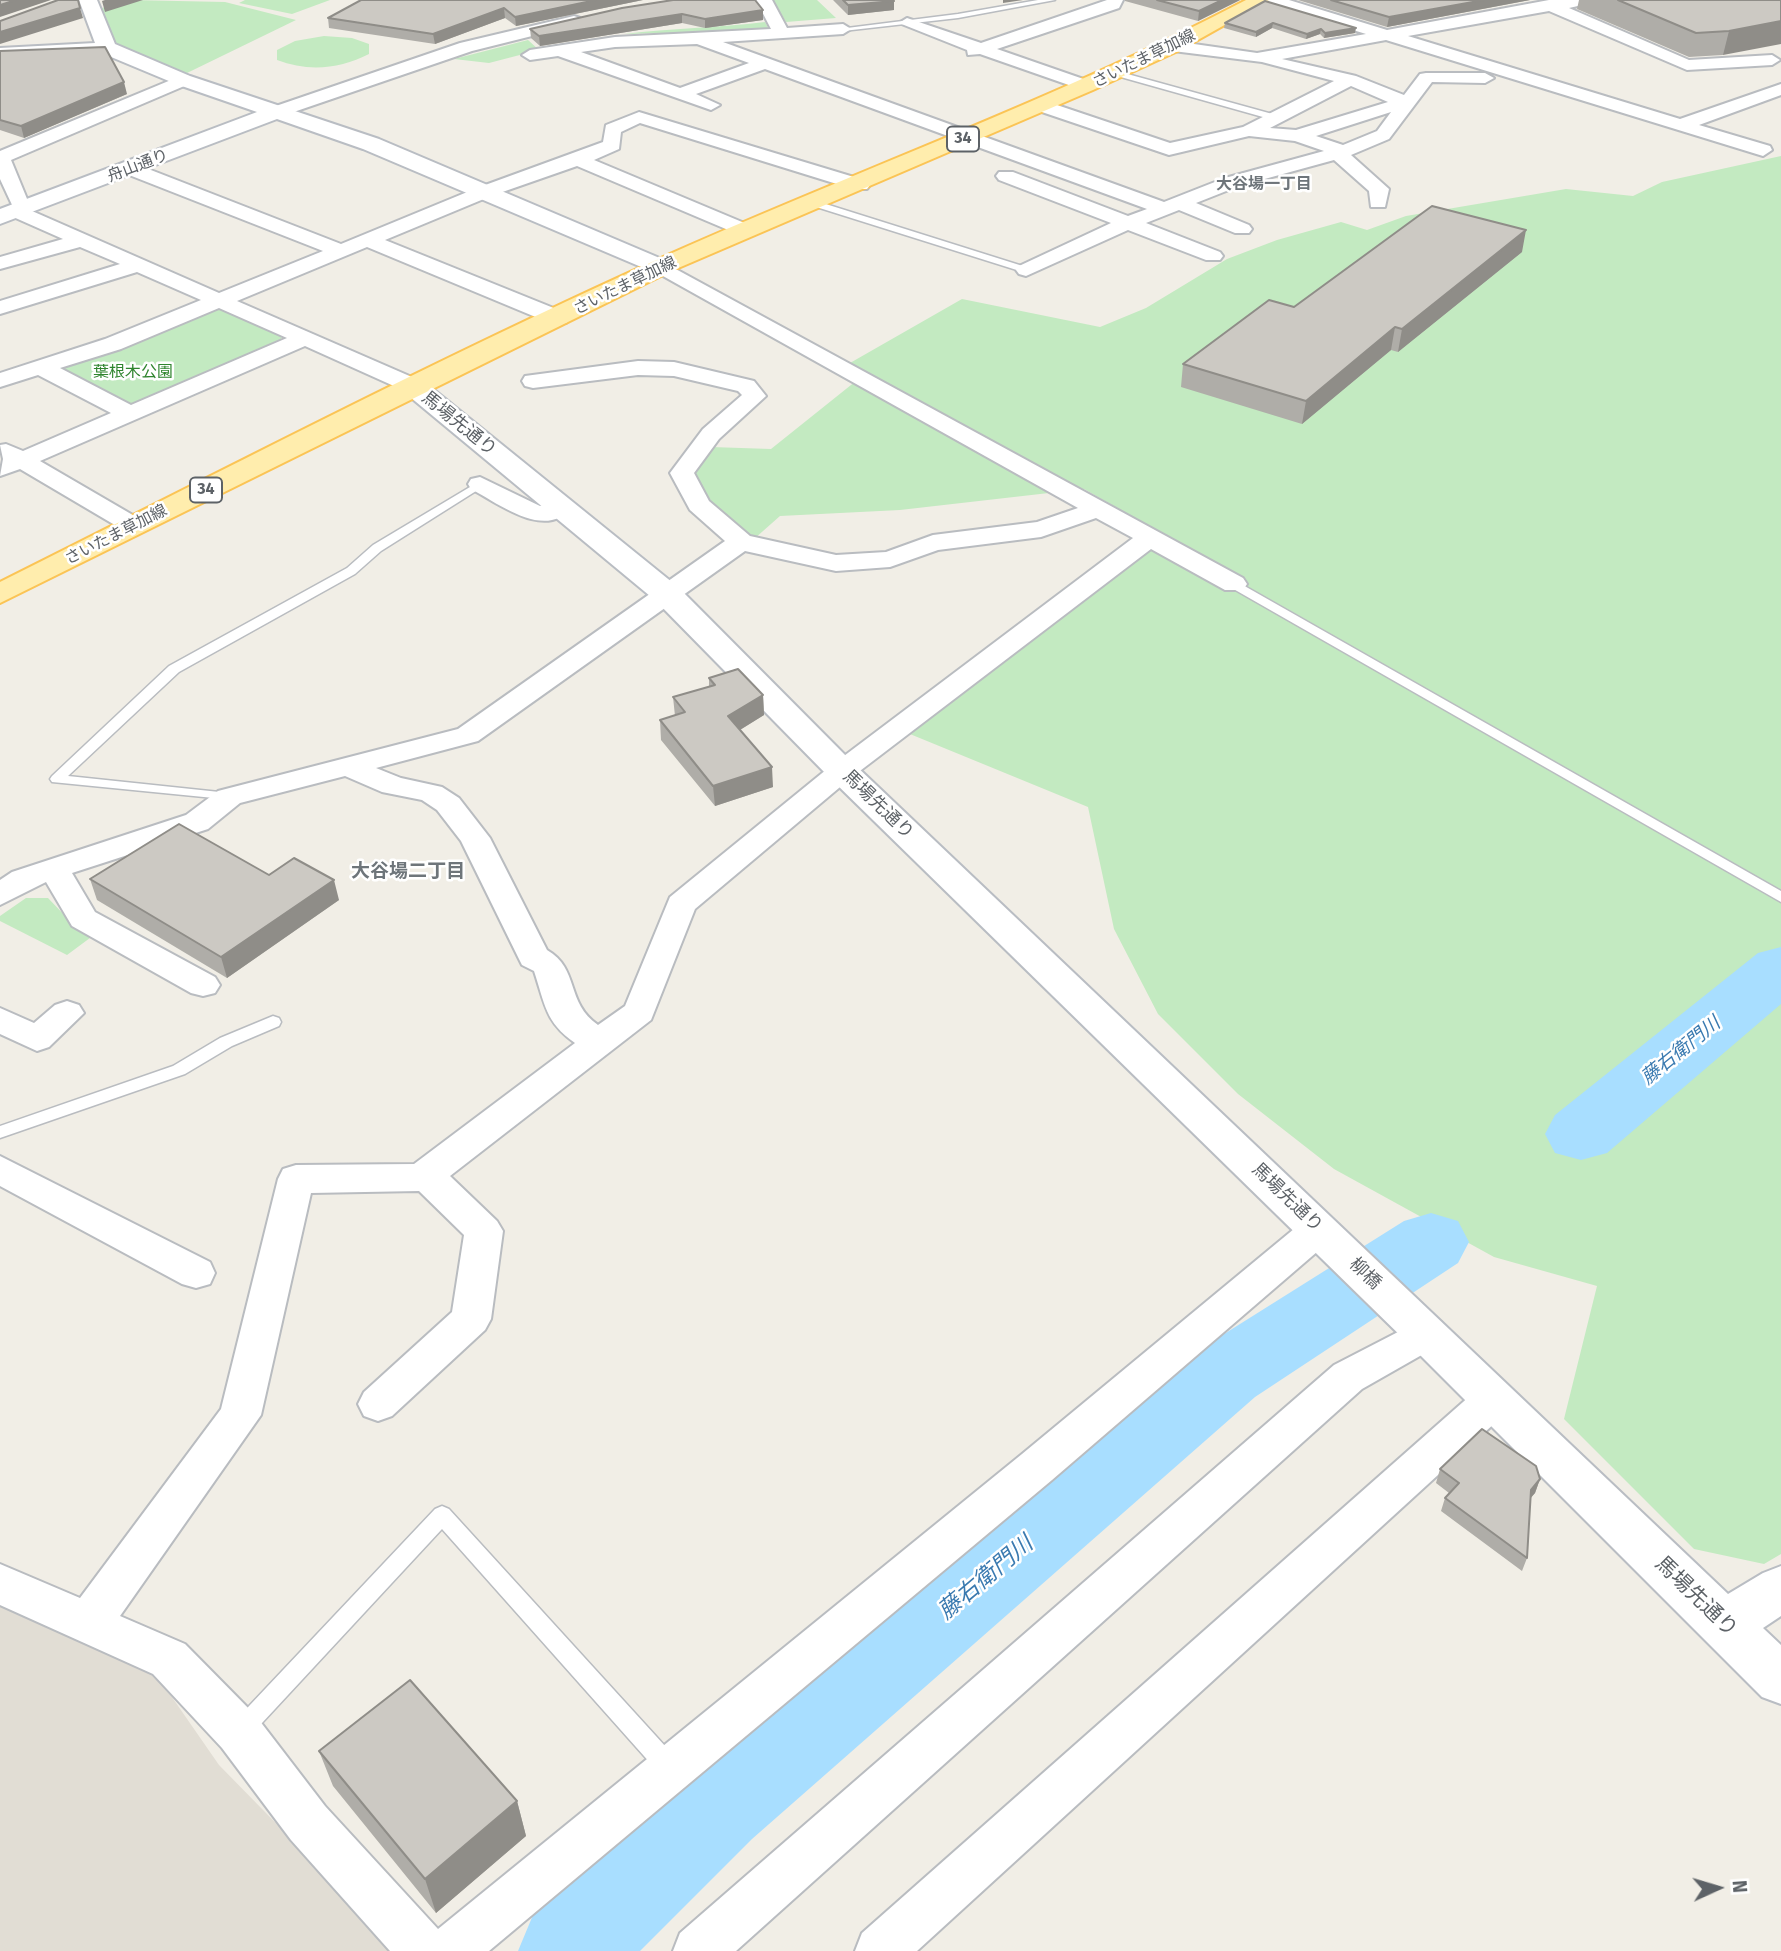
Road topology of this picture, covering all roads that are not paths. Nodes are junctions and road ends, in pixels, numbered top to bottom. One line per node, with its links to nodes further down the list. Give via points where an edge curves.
1 (88, 0): 17 (street)
2 (764, 0): 13 (street)
3 (1051, 0): 11 (lane)
4 (1115, 0): 18 (street, via 1113,5)
5 (1260, 0): 16 (main road, さいたま草加線 / 34)
6 (1272, 0): 14 (street)
7 (1533, 0): 9 (street)
8 (1585, 0): 9 (street)
9 (1551, 6): 14 (street); 24 (street, via 1687,65)
10 (596, 16): 36 (street, via 466,47)
11 (907, 23): 12 (lane); 18 (street)
12 (842, 29): 13 (street)
13 (781, 33): 15 (street)
14 (1389, 36): 23 (street); 29 (street)
15 (699, 38): 19 (street, via 615,42); 25 (street)
16 (1172, 46): 23 (street); 26 (main road, さいたま草加線 / 34)
17 (107, 48): 20 (street); 27 (street)
18 (980, 49): 22 (street); 30 (street)
19 (562, 51): 21 (street); 32 (street)
20 (0, 54)
21 (530, 55)
22 (957, 56)
23 (1257, 58): 28 (street)
24 (1772, 60)
25 (764, 64): 32 (street); 41 (street)
26 (1112, 72): 30 (main road, さいたま草加線 / 34); 37 (lane)
27 (183, 80): 36 (street); 45 (street)
28 (1350, 80): 33 (street); 37 (street)
29 (1532, 81): 33 (street, via 1426,78); 38 (street)
30 (1086, 86): 35 (main road, さいたま草加線 / 34)
31 (1781, 89): 38 (street)
32 (682, 93): 34 (street)
33 (1405, 102): 40 (street); 44 (street, via 1383,135)
34 (710, 105)
35 (1042, 106): 39 (street, via 1169,149); 41 (main road, さいたま草加線 / 34)
36 (276, 112): 48 (street, 舟山通り); 51 (street, via 371,144)
37 (1273, 117): 39 (street)
38 (1678, 126): 42 (street)
39 (1249, 131): 40 (street)
40 (1297, 136): 44 (street)
41 (965, 138): 43 (main road, さいたま草加線 / 34); 54 (street)
42 (1763, 150)
43 (939, 151): 47 (street); 50 (main road, さいたま草加線 / 34)
44 (1340, 152): 53 (street, via 1379,189); 54 (street, via 1231,182)
45 (0, 158): 55 (street)
46 (578, 160): 50 (street, via 612,145 611,129 639,117); 51 (street); 58 (street)
47 (964, 160)
48 (131, 169): 55 (street, 舟山通り); 61 (street)
49 (989, 170): 56 (street)
50 (860, 185): 52 (main road, さいたま草加線 / 34)
51 (484, 192): 59 (street); 65 (street)
52 (813, 203): 58 (main road, さいたま草加線 / 34); 66 (lane)
53 (1378, 203)
54 (1170, 205): 56 (street); 57 (street)
55 (14, 212): 60 (street)
56 (1128, 223): 62 (street); 66 (street)
57 (1242, 229)
58 (747, 231): 65 (main road, さいたま草加線 / 34)
59 (365, 239): 61 (street); 69 (street)
60 (82, 240): 63 (street); 64 (street)
61 (339, 250): 67 (street)
62 (1213, 256)
63 (0, 263)
64 (139, 265): 67 (street); 68 (street)
65 (661, 267): 69 (main road, さいたま草加線 / 34); 79 (street)
66 (1026, 270)
67 (218, 300): 70 (street); 71 (street, via 113,344)
68 (0, 308)
69 (558, 318): 74 (main road, さいたま草加線 / 34)
70 (306, 338): 74 (street); 75 (street)
71 (40, 367): 72 (street); 75 (street)
72 (0, 380)
73 (533, 381): 82 (street, via 638,368 674,369 746,386 755,396 711,434 682,473 699,505)
74 (413, 386): 78 (street, 馬場先通り); 80 (main road, さいたま草加線 / 34)
75 (129, 413): 76 (street)
76 (7, 459): 80 (street)
77 (480, 484): 78 (street, via 539,514); 88 (lane, via 377,548 351,571 174,669 57,779)
78 (560, 506): 85 (street, 馬場先通り)
79 (1098, 509): 81 (street); 82 (street, via 1041,529 933,543 890,559 836,563)
80 (134, 526): 84 (main road, さいたま草加線 / 34)
81 (1149, 538): 83 (street); 87 (street)
82 (741, 542): 85 (street)
83 (1234, 584): 91 (lane)
84 (0, 594)
85 (667, 594): 86 (street, via 468,735); 87 (street, 馬場先通り)
86 (348, 766): 88 (street); 96 (street, via 393,786 431,793 448,804 475,838 534,957 548,965 568,1021)
87 (842, 771): 96 (street, via 681,904 639,1012); 100 (street, 馬場先通り)
88 (229, 797): 89 (street, via 197,822)
89 (54, 869): 90 (street); 92 (street, via 83,919)
90 (8, 882)
91 (1781, 897)
92 (203, 985)
93 (68, 1013): 94 (street, via 37,1039)
94 (0, 1020)
95 (273, 1022): 97 (lane, via 226,1042 179,1070)
96 (601, 1044): 98 (street)
97 (0, 1132)
98 (426, 1175): 104 (street, via 484,1231 471,1319); 108 (street, via 296,1179 240,1415)
99 (6, 1182): 101 (street)
100 (1324, 1234): 102 (street, 柳橋); 111 (street)
101 (196, 1273)
102 (1414, 1321): 103 (street, 馬場先通り); 114 (street)
103 (1494, 1398): 107 (street, 馬場先通り); 115 (street)
104 (377, 1404)
105 (0, 1584): 108 (street)
106 (1781, 1589): 107 (street)
107 (1724, 1624): 109 (street, 馬場先通り)
108 (87, 1625): 110 (street, via 169,1659)
109 (1781, 1680)
110 (239, 1732): 111 (lane, via 442,1515); 112 (street, via 308,1823)
111 (670, 1769): 113 (street)
112 (424, 1951)
113 (450, 1951)
114 (698, 1951)
115 (880, 1951)

